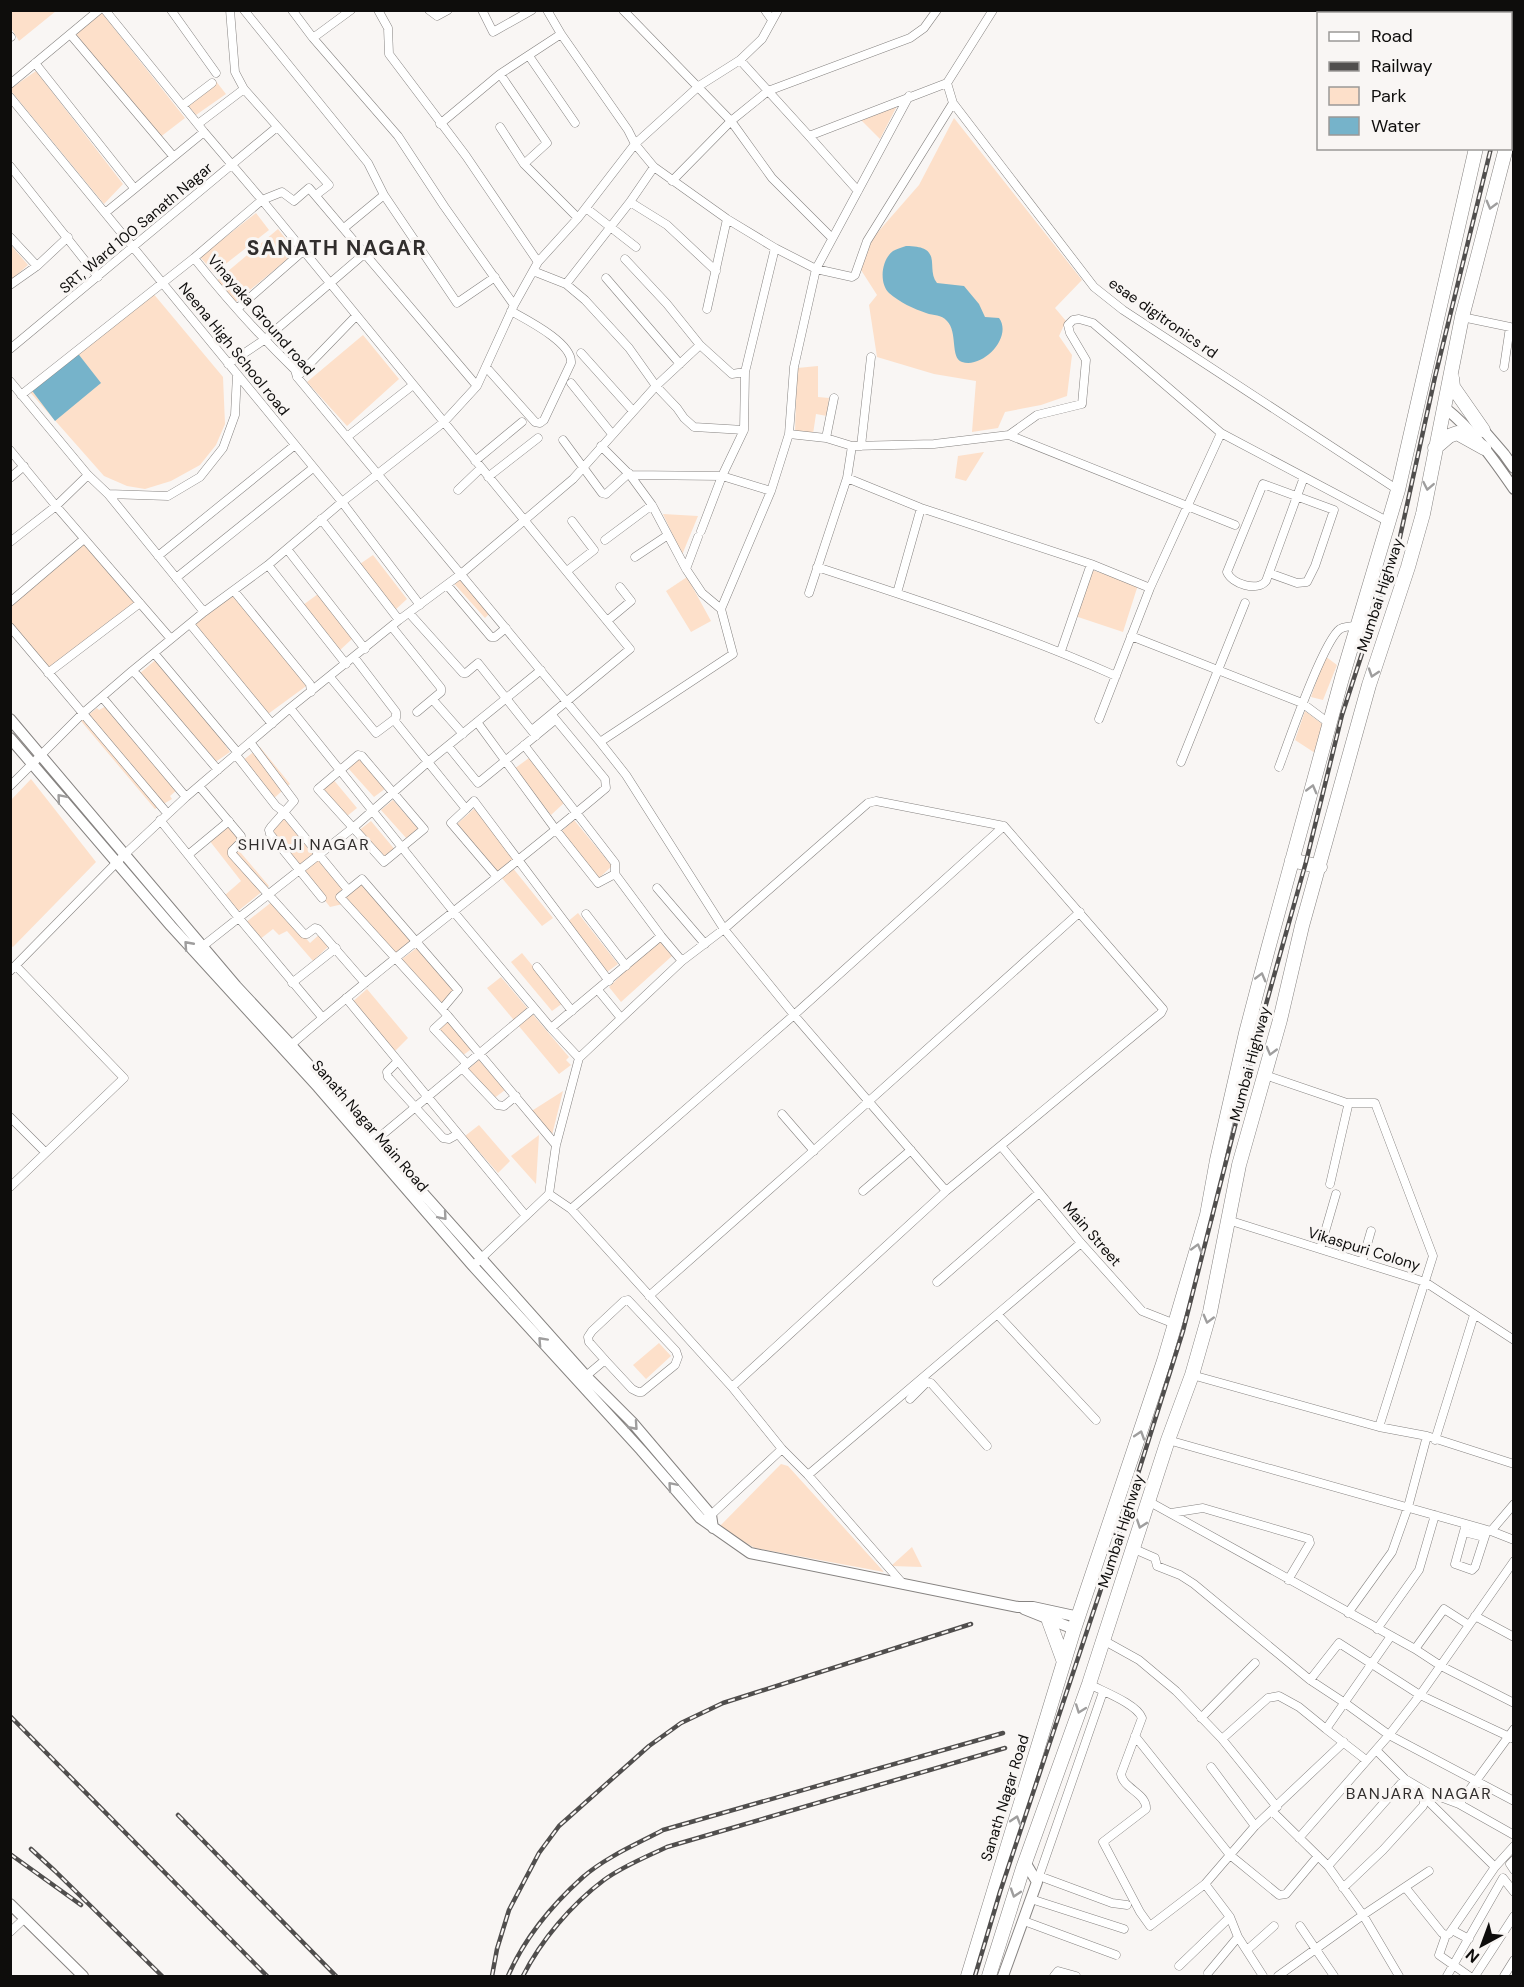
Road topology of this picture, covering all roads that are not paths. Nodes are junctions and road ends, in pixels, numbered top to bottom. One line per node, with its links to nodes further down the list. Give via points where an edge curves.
1 (99, 10): 20 (street)
2 (105, 10): 37 (street)
3 (171, 10): 26 (street)
4 (230, 10): 32 (street, via 235,72)
5 (244, 10): 58 (street, via 368,163)
6 (292, 10): 22 (street)
7 (351, 10): 22 (street)
8 (378, 10): 41 (street, via 388,28 389,54)
9 (429, 10): 10 (street, via 437,16)
10 (448, 10)
11 (482, 10): 12 (street, via 493,32)
12 (532, 10)
13 (547, 10): 21 (street)
14 (623, 10): 31 (street)
15 (765, 10): 19 (street)
16 (778, 10): 19 (street)
17 (936, 10): 33 (street, via 924,28 910,38)
18 (993, 10): 29 (street)
19 (772, 20): 24 (street, via 762,39)
20 (70, 34): 25 (street); 49 (street)
21 (561, 34): 23 (street); 46 (street)
22 (313, 38): 83 (street, via 398,136)
23 (530, 56): 27 (street); 39 (street)
24 (740, 60): 31 (street); 33 (street)
25 (35, 63): 30 (street); 55 (street)
26 (216, 73)
27 (500, 74): 41 (street); 50 (street, via 547,143)
28 (212, 83): 37 (street)
29 (947, 83): 34 (street); 36 (street, esae digitronics rd)
30 (10, 84)
31 (699, 86): 38 (street); 46 (street)
32 (244, 89): 40 (street); 42 (street)
33 (768, 91): 38 (street); 45 (street)
34 (909, 96): 45 (street); 56 (street)
35 (10, 97): 62 (street, Neena High School road)
36 (953, 103): 79 (street, via 867,241 854,277); 152 (street, esae digitronics rd, via 1094,286 1123,310)
37 (183, 105): 40 (street)
38 (731, 121): 54 (street); 69 (street, via 772,178)
39 (575, 123)
40 (198, 124): 44 (street)
41 (440, 124): 77 (street)
42 (277, 127): 51 (street, SRT, Ward 100 Sanath Nagar); 57 (street, via 329,186)
43 (500, 127): 50 (street)
44 (204, 132): 49 (street); 51 (street)
45 (809, 136): 56 (street)
46 (635, 144): 53 (street); 61 (street)
47 (1476, 150): 152 (highway, Mumbai Highway)
48 (1505, 150): 93 (highway, Mumbai Highway, one-way to 93)
49 (173, 156): 55 (street)
50 (525, 164): 63 (street)
51 (232, 165): 59 (street); 71 (street, SRT, Ward 100 Sanath Nagar)
52 (10, 166): 68 (street)
53 (654, 167): 54 (street); 60 (street)
54 (672, 181): 64 (street)
55 (134, 189): 62 (street)
56 (858, 191): 69 (street)
57 (316, 195): 59 (street, via 309,188 294,201 282,192); 66 (street)
58 (384, 195): 66 (street); 83 (street, via 457,303)
59 (262, 200): 73 (street); 75 (street)
60 (630, 202): 65 (street); 81 (street, via 667,225)
61 (586, 208): 63 (street); 65 (street)
62 (105, 213): 71 (street, Neena High School road)
63 (578, 218): 77 (street)
64 (727, 219): 72 (street); 81 (street)
65 (611, 227): 70 (street); 87 (street)
66 (344, 228): 74 (street)
67 (10, 237): 78 (street)
68 (68, 237): 78 (street); 82 (street)
69 (832, 238): 79 (street)
70 (636, 247)
71 (134, 248): 82 (street, SRT, Ward 100 Sanath Nagar); 85 (street, Neena High School road)
72 (775, 248): 79 (street); 103 (street)
73 (303, 251): 86 (street); 89 (street)
74 (364, 254): 86 (street); 110 (street)
75 (194, 258): 85 (street); 89 (street, Vinayaka Ground road)
76 (625, 259): 95 (street)
77 (538, 262): 80 (street)
78 (37, 266): 88 (street)
79 (816, 269): 123 (street, via 794,367)
80 (533, 271): 87 (street); 90 (street)
81 (716, 271): 91 (street)
82 (98, 277): 96 (street, SRT, Ward 100 Sanath Nagar)
83 (495, 277): 90 (street)
84 (606, 278): 100 (street)
85 (162, 282): 99 (street, Neena High School road); 113 (street)
86 (330, 284): 92 (street); 94 (street)
87 (566, 284): 111 (street, via 629,348)
88 (10, 285)
89 (238, 308): 94 (street, Vinayaka Ground road)
90 (513, 308): 101 (street); 101 (street, via 545,331 572,358 544,420 535,422)
91 (707, 309)
92 (356, 316): 106 (street); 109 (street)
93 (1462, 317): 102 (street, via 1510,327); 105 (highway, Mumbai Highway)
94 (264, 340): 99 (street); 106 (street, Vinayaka Ground road)
95 (700, 345): 100 (street); 103 (street, via 732,374)
96 (10, 349)
97 (581, 353): 116 (street)
98 (871, 357): 132 (street)
99 (228, 364): 104 (street, Neena High School road)
100 (680, 364): 111 (street)
101 (486, 367): 110 (street)
102 (1504, 367)
103 (745, 372): 119 (street)
104 (237, 374): 129 (street, Neena High School road); 154 (street, via 235,415 223,448 200,477 168,496)
105 (1451, 374): 112 (highway, Mumbai Highway); 120 (highway, via 1453,387)
106 (297, 376): 125 (street, Vinayaka Ground road)
107 (10, 381): 113 (street)
108 (571, 383): 122 (street)
109 (413, 385): 117 (street); 125 (street)
110 (477, 386): 117 (street)
111 (656, 386): 116 (street); 119 (street, via 694,427)
112 (1448, 392): 115 (highway, Mumbai Highway); 120 (street)
113 (21, 395): 144 (street)
114 (834, 398): 127 (street)
115 (1445, 408): 133 (highway, Mumbai Highway); 134 (street)
116 (633, 411): 122 (street)
117 (444, 422): 136 (street); 142 (street)
118 (522, 422): 136 (street)
119 (744, 429): 145 (street)
120 (1484, 430): 141 (street)
121 (1221, 433): 124 (street, via 1093,323 1079,319 1068,325 1086,360 1082,404 1037,415); 147 (street); 160 (street)
122 (612, 434): 130 (street)
123 (789, 434): 127 (street); 153 (street)
124 (1009, 435): 132 (street, via 933,444); 160 (street)
125 (348, 437): 142 (street, Vinayaka Ground road)
126 (538, 438): 146 (street)
127 (826, 438): 131 (street)
128 (562, 440): 138 (street)
129 (295, 446): 139 (street, Neena High School road); 173 (street)
130 (601, 446): 138 (street); 143 (street)
131 (852, 446): 132 (street); 149 (street)
132 (861, 446)
133 (1435, 448): 134 (highway, via 1457,434); 269 (highway, Mumbai Highway, one-way to 269, via 1423,514 1369,685)
134 (1484, 448): 150 (street)
135 (10, 450): 137 (street)
136 (475, 461): 140 (street)
137 (24, 466): 148 (street); 159 (street)
138 (583, 467): 143 (street, via 604,494); 164 (street)
139 (313, 468): 157 (street, Neena High School road); 182 (street)
140 (481, 468): 146 (street); 151 (street)
141 (1514, 468)
142 (378, 473): 157 (street); 181 (street, Vinayaka Ground road)
143 (630, 474): 145 (street); 158 (street)
144 (88, 476): 154 (street); 159 (street)
145 (722, 476): 153 (street); 178 (street)
146 (488, 477): 164 (street)
147 (1304, 477): 155 (street); 156 (street)
148 (10, 478)
149 (847, 478): 161 (street); 177 (street)
150 (1514, 489)
151 (458, 490)
152 (1398, 490): 166 (highway, Mumbai Highway)
153 (771, 491): 193 (street)
154 (108, 494): 173 (street)
155 (1339, 495): 162 (street); 166 (street)
156 (1297, 497): 162 (street); 180 (street); 180 (street, via 1263,484 1227,572 1232,579 1255,588 1262,586)
157 (342, 502): 163 (street); 192 (street, Neena High School road)
158 (652, 505): 168 (street); 170 (street)
159 (56, 506): 169 (street); 171 (street)
160 (1186, 507): 167 (street); 185 (street)
161 (921, 508): 175 (street); 188 (street)
162 (1334, 510): 180 (street, via 1307,582 1297,583)
163 (321, 519): 172 (street); 196 (street)
164 (524, 521): 179 (street); 181 (street)
165 (572, 521): 179 (street, via 594,550)
166 (1389, 522): 199 (highway, Mumbai Highway)
167 (1235, 525)
168 (668, 536): 174 (street); 178 (street)
169 (84, 539): 189 (street); 190 (street)
170 (605, 540)
171 (10, 542)
172 (287, 549): 176 (street); 205 (street)
173 (158, 556): 182 (street)
174 (635, 557)
175 (1091, 564): 185 (street); 206 (street)
176 (268, 565): 186 (street); 209 (street)
177 (817, 567): 187 (street); 188 (street)
178 (686, 569): 193 (street, via 702,592)
179 (567, 571): 197 (street)
180 (1269, 573)
181 (461, 574): 183 (street); 202 (street, Vinayaka Ground road)
182 (176, 578): 194 (street)
183 (447, 585): 192 (street); 202 (street, via 490,637)
184 (620, 587): 197 (street, via 631,601)
185 (1150, 588): 203 (street)
186 (234, 591): 194 (street); 216 (street, via 310,684)
187 (809, 592)
188 (897, 593): 206 (street)
189 (10, 602)
190 (140, 603): 204 (street); 213 (street)
191 (1245, 603): 210 (street)
192 (420, 605): 195 (street)
193 (721, 609): 236 (street, via 732,655)
194 (204, 612): 198 (street)
195 (410, 614): 196 (street); 218 (street, via 463,673 477,662)
196 (399, 620): 201 (street)
197 (607, 621): 220 (street, via 630,649)
198 (190, 624): 204 (street); 230 (street)
199 (1358, 626): 221 (street, via 1338,630); 231 (highway, Mumbai Highway)
200 (10, 627): 213 (street)
201 (392, 627): 205 (street); 219 (street, via 441,688)
202 (506, 628): 211 (street, Vinayaka Ground road)
203 (1131, 636): 210 (street); 214 (street)
204 (171, 639): 207 (street)
205 (365, 649): 208 (street)
206 (1060, 651): 214 (street)
207 (154, 653): 212 (street); 239 (street)
208 (354, 657): 209 (street); 228 (street, via 398,715)
209 (346, 664): 215 (street)
210 (1218, 669): 221 (street); 243 (street)
211 (541, 670): 218 (street); 220 (street, Vinayaka Ground road)
212 (132, 671): 217 (street); 246 (street)
213 (48, 673): 224 (street)
214 (1116, 676): 227 (street)
215 (330, 677): 216 (street); 228 (street, via 376,733)
216 (311, 692): 222 (street)
217 (102, 697): 224 (street); 251 (street)
218 (506, 699): 229 (street); 232 (street)
219 (433, 700): 223 (street); 233 (street)
220 (568, 702): 225 (street); 236 (street, Vinayaka Ground road)
221 (1302, 703): 231 (street); 245 (street)
222 (290, 708): 230 (street); 247 (street)
223 (417, 712)
224 (82, 714): 240 (street); 256 (street)
225 (553, 717): 232 (street); 255 (street, via 606,784)
226 (10, 719): 240 (street)
227 (1100, 719)
228 (394, 720): 242 (street)
229 (477, 722): 233 (street); 241 (street)
230 (272, 724): 235 (street)
231 (1329, 724): 267 (highway, Mumbai Highway, one-way to 231)
232 (534, 733): 237 (street)
233 (463, 734): 238 (street)
234 (10, 738): 244 (street, Sanath Nagar Main Road)
235 (250, 742): 239 (street); 254 (street, via 294,801)
236 (600, 742): 281 (street, Vinayaka Ground road, via 626,775)
237 (524, 745): 241 (street); 255 (street)
238 (448, 746): 241 (street, via 478,783); 242 (street)
239 (237, 754): 246 (street); 254 (street)
240 (40, 755): 244 (street); 263 (street)
241 (505, 760): 261 (street)
242 (429, 761): 250 (street); 252 (street)
243 (1181, 762)
244 (32, 764): 248 (street); 268 (street, Sanath Nagar Main Road, one-way to 244)
245 (1279, 767)
246 (218, 770): 249 (street)
247 (340, 772): 250 (street, via 360,755); 253 (street); 260 (street, via 318,789)
248 (10, 786)
249 (199, 786): 251 (street); 258 (street)
250 (393, 792): 253 (street); 262 (street, via 424,829)
251 (186, 797): 256 (street)
252 (466, 809): 266 (street, via 474,801); 272 (street, via 451,823)
253 (373, 810): 260 (street); 262 (street)
254 (284, 812): 265 (street); 270 (street, via 270,834)
255 (577, 812): 261 (street); 271 (street, via 615,863)
256 (167, 813): 257 (street)
257 (160, 820): 263 (street); 264 (street)
258 (229, 821): 264 (street); 275 (street, via 242,839 232,854)
259 (1004, 826): 278 (street); 281 (street, via 872,802); 300 (street)
260 (354, 827): 262 (street, via 384,862); 265 (street)
261 (556, 830): 266 (street); 271 (street, via 598,883)
262 (402, 848): 277 (street)
263 (124, 855): 268 (street); 285 (street)
264 (188, 855): 280 (street)
265 (319, 855): 270 (street); 274 (street)
266 (519, 860): 272 (street); 292 (street)
267 (1292, 860): 269 (highway); 325 (highway, Mumbai Highway, one-way to 267)
268 (116, 863): 291 (street); 340 (street, Sanath Nagar Main Road, one-way to 268)
269 (1320, 867): 310 (highway, Mumbai Highway, one-way to 310)
270 (300, 870): 275 (street); 276 (street)
271 (615, 874): 282 (street)
272 (497, 877): 277 (street)
273 (657, 888): 284 (street)
274 (348, 890): 283 (street, via 362,879); 287 (street, via 340,897)
275 (268, 894): 280 (street); 286 (street, via 304,934 318,929)
276 (322, 898)
277 (453, 910): 283 (street); 297 (street)
278 (1080, 912): 313 (street); 321 (street, via 1163,1009)
279 (586, 914): 289 (street)
280 (238, 917): 285 (street); 293 (street)
281 (724, 929): 284 (street); 300 (street, Vinayaka Ground road)
282 (660, 936): 288 (street); 289 (street)
283 (415, 941): 287 (street); 298 (street, via 458,990)
284 (705, 944): 288 (street)
285 (203, 945): 305 (street)
286 (336, 948): 293 (street); 294 (street)
287 (395, 958): 294 (street); 298 (street)
288 (682, 961): 303 (street)
289 (626, 966): 292 (street)
290 (537, 967): 299 (street)
291 (13, 969): 324 (street, via 123,1078)
292 (609, 981): 295 (street)
293 (292, 982): 302 (street)
294 (365, 983): 296 (street)
295 (598, 990): 299 (street); 303 (street)
296 (346, 998): 302 (street); 308 (street)
297 (534, 1008): 304 (street); 306 (street)
298 (442, 1009): 301 (street)
299 (572, 1011): 304 (street)
300 (794, 1015): 313 (street, Vinayaka Ground road); 334 (street)
301 (448, 1016): 306 (street); 309 (street, via 434,1029)
302 (322, 1017): 305 (street)
303 (621, 1018): 307 (street)
304 (551, 1028): 307 (street)
305 (291, 1045): 319 (street)
306 (479, 1053): 309 (street); 311 (street)
307 (579, 1058): 320 (street)
308 (398, 1061): 312 (street); 315 (street, via 387,1072 388,1077)
309 (464, 1066): 311 (street, via 497,1105 504,1106); 312 (street)
310 (1265, 1075): 314 (street); 326 (highway, Mumbai Highway)
311 (516, 1096): 320 (street)
312 (429, 1097): 315 (street); 318 (street)
313 (869, 1102): 322 (street, Vinayaka Ground road); 323 (street)
314 (1347, 1103): 327 (street); 343 (street, via 1375,1103 1432,1254)
315 (415, 1108): 318 (street, via 445,1139); 319 (street)
316 (782, 1114): 323 (street)
317 (10, 1117): 324 (street)
318 (458, 1134): 335 (street)
319 (376, 1140): 340 (street, one-way to 340)
320 (556, 1145): 332 (street)
321 (1001, 1146): 330 (street); 331 (street, Main Street)
322 (911, 1150): 329 (street); 330 (street, Vinayaka Ground road)
323 (814, 1151): 344 (street)
324 (45, 1152): 328 (street)
325 (1217, 1160): 326 (highway); 347 (highway, Mumbai Highway, one-way to 325, via 1207,1215)
326 (1239, 1165): 336 (highway, Mumbai Highway)
327 (1330, 1184)
328 (10, 1187)
329 (863, 1191)
330 (946, 1191): 352 (street)
331 (1039, 1193): 338 (street, Main Street); 342 (street)
332 (549, 1194): 334 (street); 335 (street)
333 (1336, 1194): 339 (street)
334 (571, 1209): 344 (street)
335 (526, 1216): 340 (street)
336 (1228, 1220): 339 (street, Vikaspuri Colony); 350 (highway, Mumbai Highway, one-way to 350, via 1210,1312)
337 (1371, 1231): 341 (street)
338 (1081, 1243): 345 (street); 347 (street, Main Street, via 1142,1311)
339 (1320, 1249): 341 (street, Vikaspuri Colony)
340 (477, 1262): 351 (street); 369 (street, Sanath Nagar Main Road, one-way to 340, via 699,1518)
341 (1362, 1262): 343 (street, Vikaspuri Colony)
342 (937, 1282)
343 (1425, 1282): 346 (street, Vikaspuri Colony); 355 (street)
344 (649, 1296): 352 (street)
345 (998, 1315): 353 (street); 354 (street)
346 (1474, 1315): 348 (street, Vikaspuri Colony); 358 (street)
347 (1175, 1324): 381 (highway, Mumbai Highway, one-way to 347)
348 (1514, 1340)
349 (605, 1360): 349 (street, via 588,1337 628,1300 678,1357 675,1365 642,1392 632,1389); 351 (street)
350 (1192, 1375): 355 (street); 357 (highway, Mumbai Highway)
351 (586, 1376): 367 (street, one-way to 367, via 632,1422)
352 (732, 1387): 360 (street)
353 (913, 1391): 359 (street, via 931,1383); 362 (street)
354 (1096, 1420)
355 (1380, 1427): 356 (street)
356 (1427, 1436): 358 (street); 365 (street)
357 (1168, 1440): 363 (highway, Mumbai Highway); 365 (street)
358 (1435, 1440): 361 (street)
359 (987, 1446)
360 (782, 1449): 362 (street); 367 (street)
361 (1514, 1464)
362 (808, 1475): 376 (street)
363 (1149, 1501): 366 (street); 373 (highway, Mumbai Highway, one-way to 373)
364 (1514, 1504): 371 (street)
365 (1408, 1507): 368 (street); 378 (street, via 1392,1552)
366 (1171, 1513): 375 (street); 375 (street, via 1203,1508 1309,1539)
367 (711, 1515): 369 (street)
368 (1435, 1515): 370 (street); 383 (street, via 1419,1570)
369 (713, 1528): 376 (street, Sanath Nagar Main Road, via 750,1553)
370 (1465, 1528): 371 (street); 371 (street, via 1455,1564 1468,1570 1475,1567)
371 (1487, 1533): 372 (street)
372 (1514, 1540)
373 (1132, 1548): 386 (highway, Mumbai Highway); 392 (street, via 1155,1558 1157,1566 1194,1584)
374 (1514, 1561): 379 (street)
375 (1288, 1580): 378 (street)
376 (903, 1584): 377 (street, Sanath Nagar Main Road)
377 (1018, 1606): 380 (street); 381 (street, via 1033,1607)
378 (1348, 1613): 383 (street)
379 (1475, 1616): 382 (street); 385 (street)
380 (1049, 1621): 381 (street); 388 (highway)
381 (1076, 1623): 388 (highway, Sanath Nagar Road)
382 (1469, 1625): 387 (street, via 1444,1609); 391 (street)
383 (1377, 1629): 384 (street)
384 (1391, 1636): 387 (street); 390 (street)
385 (1514, 1637)
386 (1103, 1640): 393 (highway, Mumbai Highway); 398 (street, via 1159,1675)
387 (1415, 1649): 391 (street)
388 (1064, 1662): 439 (highway, Sanath Nagar Road, one-way to 388)
389 (1255, 1663): 398 (street)
390 (1372, 1665): 392 (street, via 1339,1643); 395 (street); 396 (street)
391 (1441, 1666): 395 (street); 397 (street)
392 (1310, 1680): 396 (street)
393 (1089, 1684): 394 (street); 422 (highway, Mumbai Highway, one-way to 422)
394 (1103, 1692): 402 (street, via 1140,1713); 427 (street)
395 (1420, 1695): 401 (street); 403 (street)
396 (1345, 1703): 399 (street); 401 (street)
397 (1514, 1703)
398 (1201, 1718): 404 (street)
399 (1326, 1729): 404 (street, via 1280,1695 1268,1698); 405 (street)
400 (1514, 1729): 403 (street)
401 (1389, 1735): 406 (street); 410 (street)
402 (1136, 1736): 419 (street); 428 (street, via 1121,1778 1144,1799 1146,1809 1103,1842 1150,1926)
403 (1511, 1738): 410 (street)
404 (1222, 1739): 414 (street)
405 (1344, 1742): 407 (street); 414 (street)
406 (1376, 1750): 407 (street); 409 (street)
407 (1366, 1760): 417 (street)
408 (1211, 1767): 415 (street)
409 (1405, 1779): 411 (street); 423 (street)
410 (1476, 1780): 412 (street); 413 (street)
411 (1426, 1796): 413 (street); 424 (street); 430 (street, via 1423,1806)
412 (1514, 1801)
413 (1459, 1804): 416 (street)
414 (1275, 1809): 415 (street); 417 (street)
415 (1255, 1826): 419 (street)
416 (1514, 1835)
417 (1299, 1838): 420 (street)
418 (1514, 1846): 424 (street)
419 (1230, 1855): 420 (street, via 1282,1896); 428 (street)
420 (1318, 1856): 423 (street)
421 (1514, 1860): 425 (street, via 1510,1864)
422 (1025, 1862): 427 (street); 443 (highway, Mumbai Highway, one-way to 443)
423 (1328, 1866): 430 (street)
424 (1495, 1867): 446 (street)
425 (1514, 1870)
426 (1429, 1871): 429 (street)
427 (1038, 1879): 432 (street); 434 (street)
428 (1205, 1884): 437 (street)
429 (1405, 1887): 435 (street); 446 (street, via 1442,1933)
430 (1343, 1888): 435 (street)
431 (1514, 1892): 448 (street, via 1503,1878)
432 (1031, 1899): 440 (street); 444 (street)
433 (10, 1904): 438 (street)
434 (1127, 1905)
435 (1363, 1915): 449 (street); 465 (street)
436 (1514, 1916): 468 (street)
437 (1230, 1917): 447 (street); 453 (street)
438 (25, 1918): 445 (street); 456 (street)
439 (985, 1921): 443 (highway); 457 (highway, Sanath Nagar Road)
440 (1024, 1921): 451 (street); 459 (street)
441 (1274, 1926): 450 (street)
442 (1300, 1926): 449 (street)
443 (1004, 1928): 458 (highway, Mumbai Highway)
444 (1124, 1929)
445 (10, 1932)
446 (1449, 1932): 448 (street); 454 (street, via 1439,1955)
447 (1238, 1937): 450 (street); 455 (street)
448 (1469, 1939): 454 (street)
449 (1316, 1948): 463 (street); 464 (street)
450 (1247, 1950): 462 (street)
451 (1116, 1955)
452 (1514, 1960): 469 (street)
453 (1179, 1966)
454 (1453, 1966): 466 (street); 467 (street)
455 (1208, 1973)
456 (83, 1977)
457 (968, 1977)
458 (989, 1977)
459 (1003, 1977)
460 (1054, 1977): 461 (street, via 1058,1971)
461 (1076, 1977)
462 (1263, 1977)
463 (1278, 1977)
464 (1334, 1977)
465 (1399, 1977)
466 (1447, 1977)
467 (1469, 1977)
468 (1475, 1977)
469 (1504, 1977)

